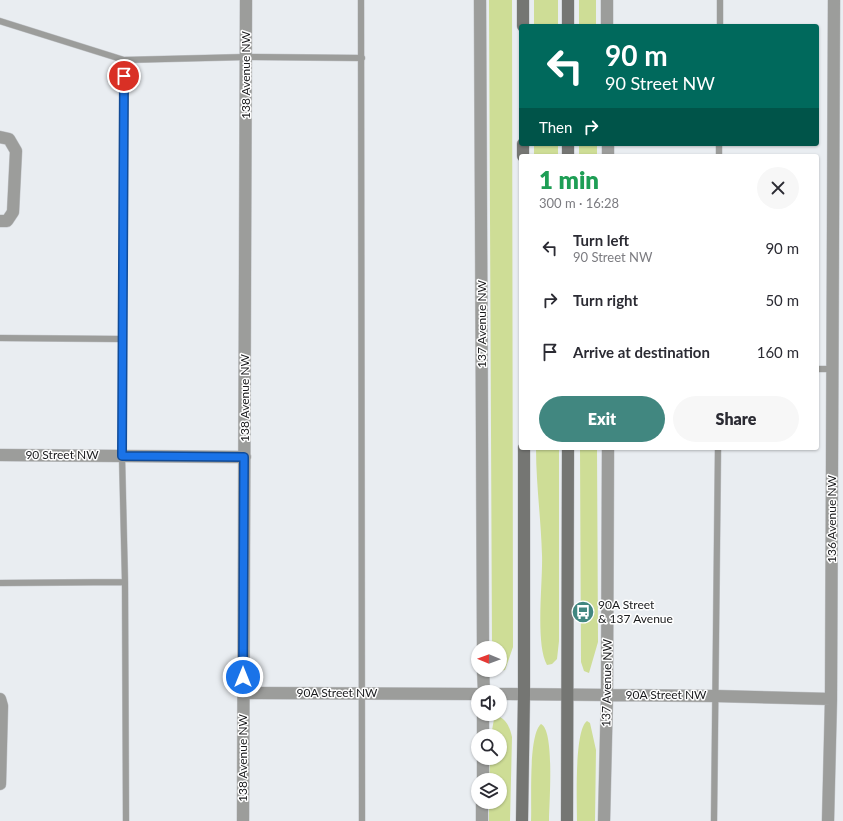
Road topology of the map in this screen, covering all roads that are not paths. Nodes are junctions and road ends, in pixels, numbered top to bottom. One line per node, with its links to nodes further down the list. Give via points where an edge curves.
1 (246, 0): 14 (street, 138 Avenue NW)
2 (361, 0): 15 (lane)
3 (480, 0): 33 (street, 137 Avenue NW)
4 (523, 0): 10 (main road)
5 (568, 0): 11 (main road)
6 (607, 0): 12 (street)
7 (720, 0): 13 (lane)
8 (834, 0): 22 (street, 136 Avenue NW)
9 (0, 21): 16 (lane)
10 (523, 24)
11 (568, 24)
12 (607, 24)
13 (720, 24)
14 (246, 57): 15 (lane); 16 (lane); 29 (street, 138 Avenue NW)
15 (362, 58): 35 (lane)
16 (124, 60): 20 (lane)
17 (0, 137): 18 (street, via 9,139 16,151 13,212 7,221)
18 (0, 221)
19 (0, 338): 20 (lane)
20 (122, 339): 28 (lane)
21 (819, 369): 22 (lane)
22 (833, 369): 30 (street, 136 Avenue NW)
23 (524, 450): 38 (main road)
24 (568, 450): 39 (main road)
25 (608, 450): 40 (street, 137 Avenue NW)
26 (718, 450): 41 (lane)
27 (0, 455): 28 (street, 90 Street NW)
28 (122, 456): 29 (street, 90 Street NW); 31 (lane)
29 (244, 457): 34 (street, 138 Avenue NW)
30 (838, 483): 43 (street, 136 Avenue NW)
31 (125, 582): 32 (lane); 46 (lane)
32 (0, 583)
33 (483, 641)
34 (243, 693): 35 (street, 90A Street NW); 47 (street, 138 Avenue NW)
35 (362, 693): 36 (street, 90A Street NW); 48 (lane)
36 (471, 694)
37 (507, 694): 38 (street, 90A Street NW)
38 (524, 694): 39 (street, 90A Street NW); 50 (main road)
39 (569, 695): 40 (street, 90A Street NW); 51 (main road)
40 (607, 695): 41 (street, 90A Street NW); 52 (street, 137 Avenue NW)
41 (715, 696): 43 (street, 90A Street NW); 53 (lane)
42 (0, 699): 44 (street)
43 (831, 699): 54 (street, 136 Avenue NW)
44 (0, 784)
45 (482, 809): 49 (street)
46 (126, 821)
47 (243, 821)
48 (362, 821)
49 (482, 821)
50 (522, 821)
51 (567, 821)
52 (604, 821)
53 (714, 821)
54 (828, 821)

